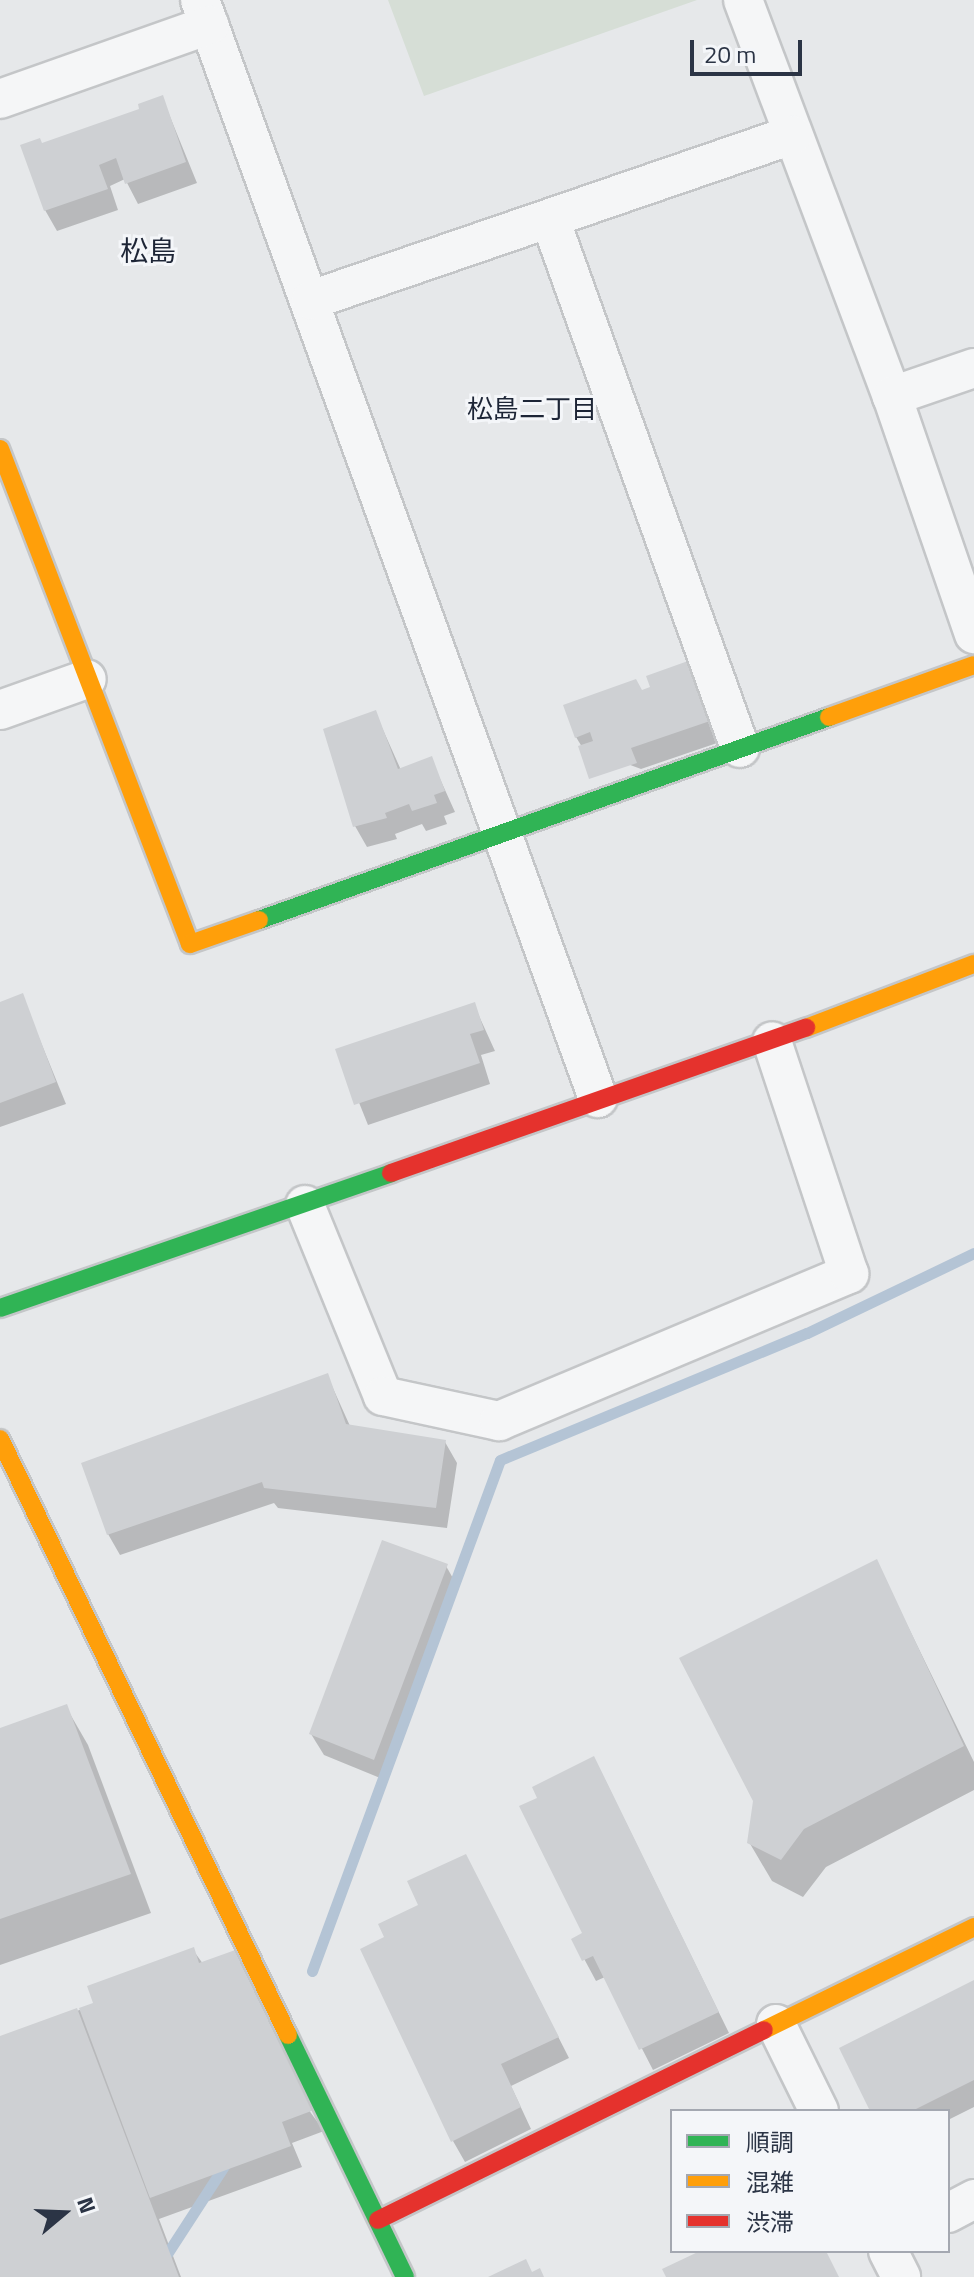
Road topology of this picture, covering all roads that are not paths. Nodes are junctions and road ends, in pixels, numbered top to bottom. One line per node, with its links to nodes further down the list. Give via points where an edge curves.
1 (743, 0): 4 (street)
2 (204, 12): 3 (street); 6 (street)
3 (0, 99)
4 (792, 135): 5 (street); 8 (street)
5 (550, 219): 6 (street); 14 (street)
6 (311, 300): 15 (street)
7 (974, 368): 8 (street)
8 (892, 396): 10 (street)
9 (0, 449): 12 (street)
10 (974, 634)
11 (974, 665): 14 (street)
12 (87, 679): 13 (street); 15 (street, via 190,944)
13 (0, 710)
14 (740, 748): 15 (street)
15 (502, 832): 18 (street)
16 (974, 964): 17 (street)
17 (772, 1041): 18 (street); 19 (street, via 849,1274 499,1421 383,1396)
18 (598, 1098): 19 (street)
19 (305, 1205): 20 (street)
20 (0, 1308)
21 (0, 1439): 27 (street)
22 (974, 1927): 23 (street)
23 (776, 2024): 24 (street); 27 (street)
24 (818, 2109)
25 (974, 2199): 26 (street)
26 (950, 2212)
27 (378, 2220): 29 (street)
28 (889, 2253): 30 (street)
29 (405, 2277)
30 (901, 2277)

